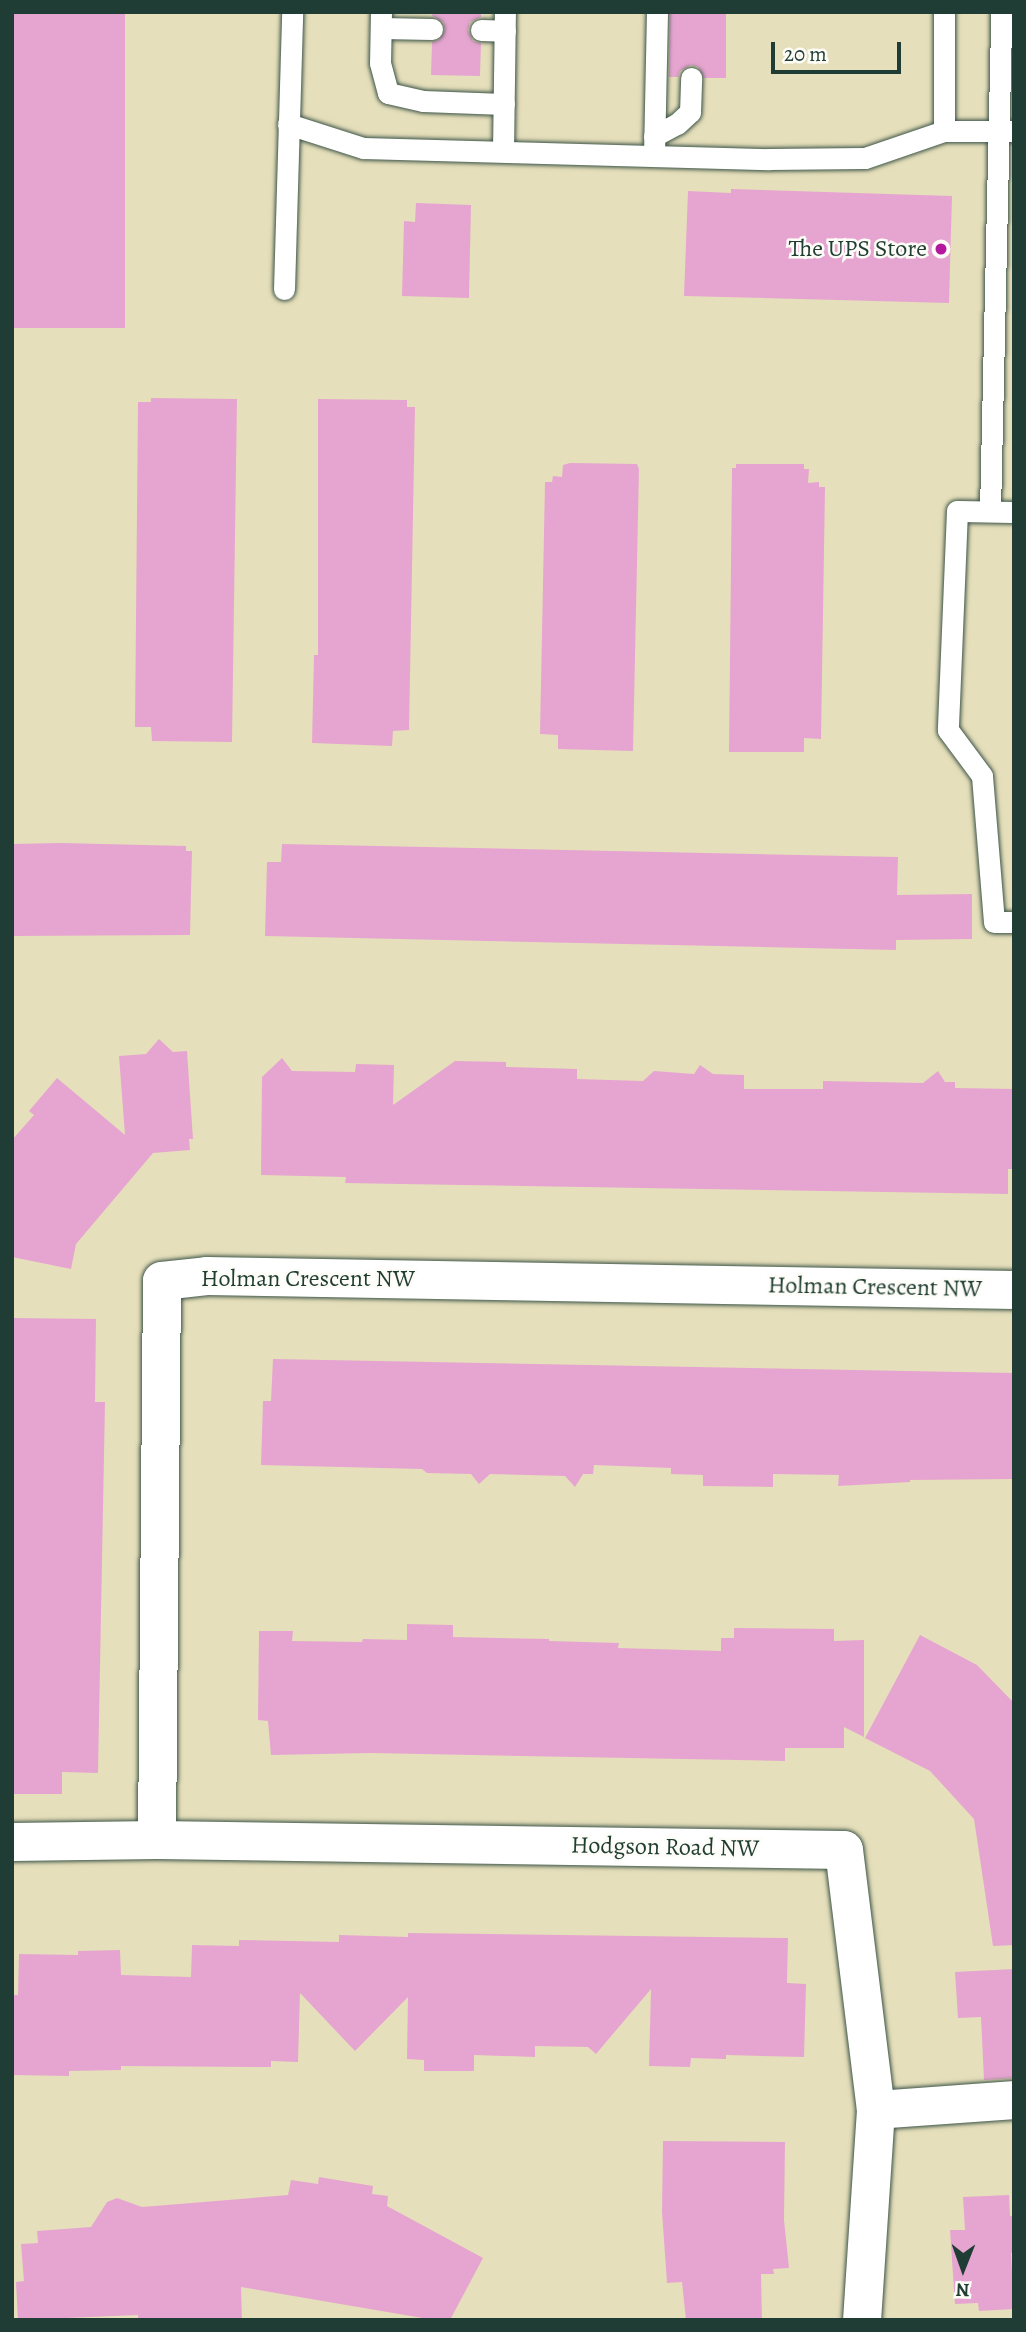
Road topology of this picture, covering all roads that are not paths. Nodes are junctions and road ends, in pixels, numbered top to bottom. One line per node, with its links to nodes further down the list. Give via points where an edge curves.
1 (292, 12): 11 (lane)
2 (657, 12): 14 (lane)
3 (944, 12): 12 (lane)
4 (1001, 12): 13 (lane)
5 (381, 20): 7 (lane); 10 (lane, via 380,63 388,93 423,101)
6 (505, 22): 8 (lane); 10 (lane)
7 (432, 29)
8 (481, 30)
9 (691, 78): 14 (lane, via 690,112)
10 (503, 104): 15 (lane)
11 (288, 124): 15 (lane, via 363,148); 16 (lane)
12 (944, 131): 13 (lane); 14 (lane, via 865,158)
13 (1006, 131): 17 (lane)
14 (654, 145): 15 (lane)
15 (503, 151)
16 (284, 289)
17 (990, 511): 18 (lane); 19 (lane, via 957,511 948,730 982,776 994,922)
18 (1014, 512)
19 (1014, 922)
20 (1014, 1290): 21 (street, Holman Crescent NW, via 207,1276 162,1281)
21 (157, 1840): 22 (street, Hodgson Road NW); 24 (street, Hodgson Road NW, via 844,1850)
22 (12, 1842)
23 (1014, 2100): 24 (street)
24 (876, 2110): 25 (street, Hodgson Road NW)
25 (862, 2320)

